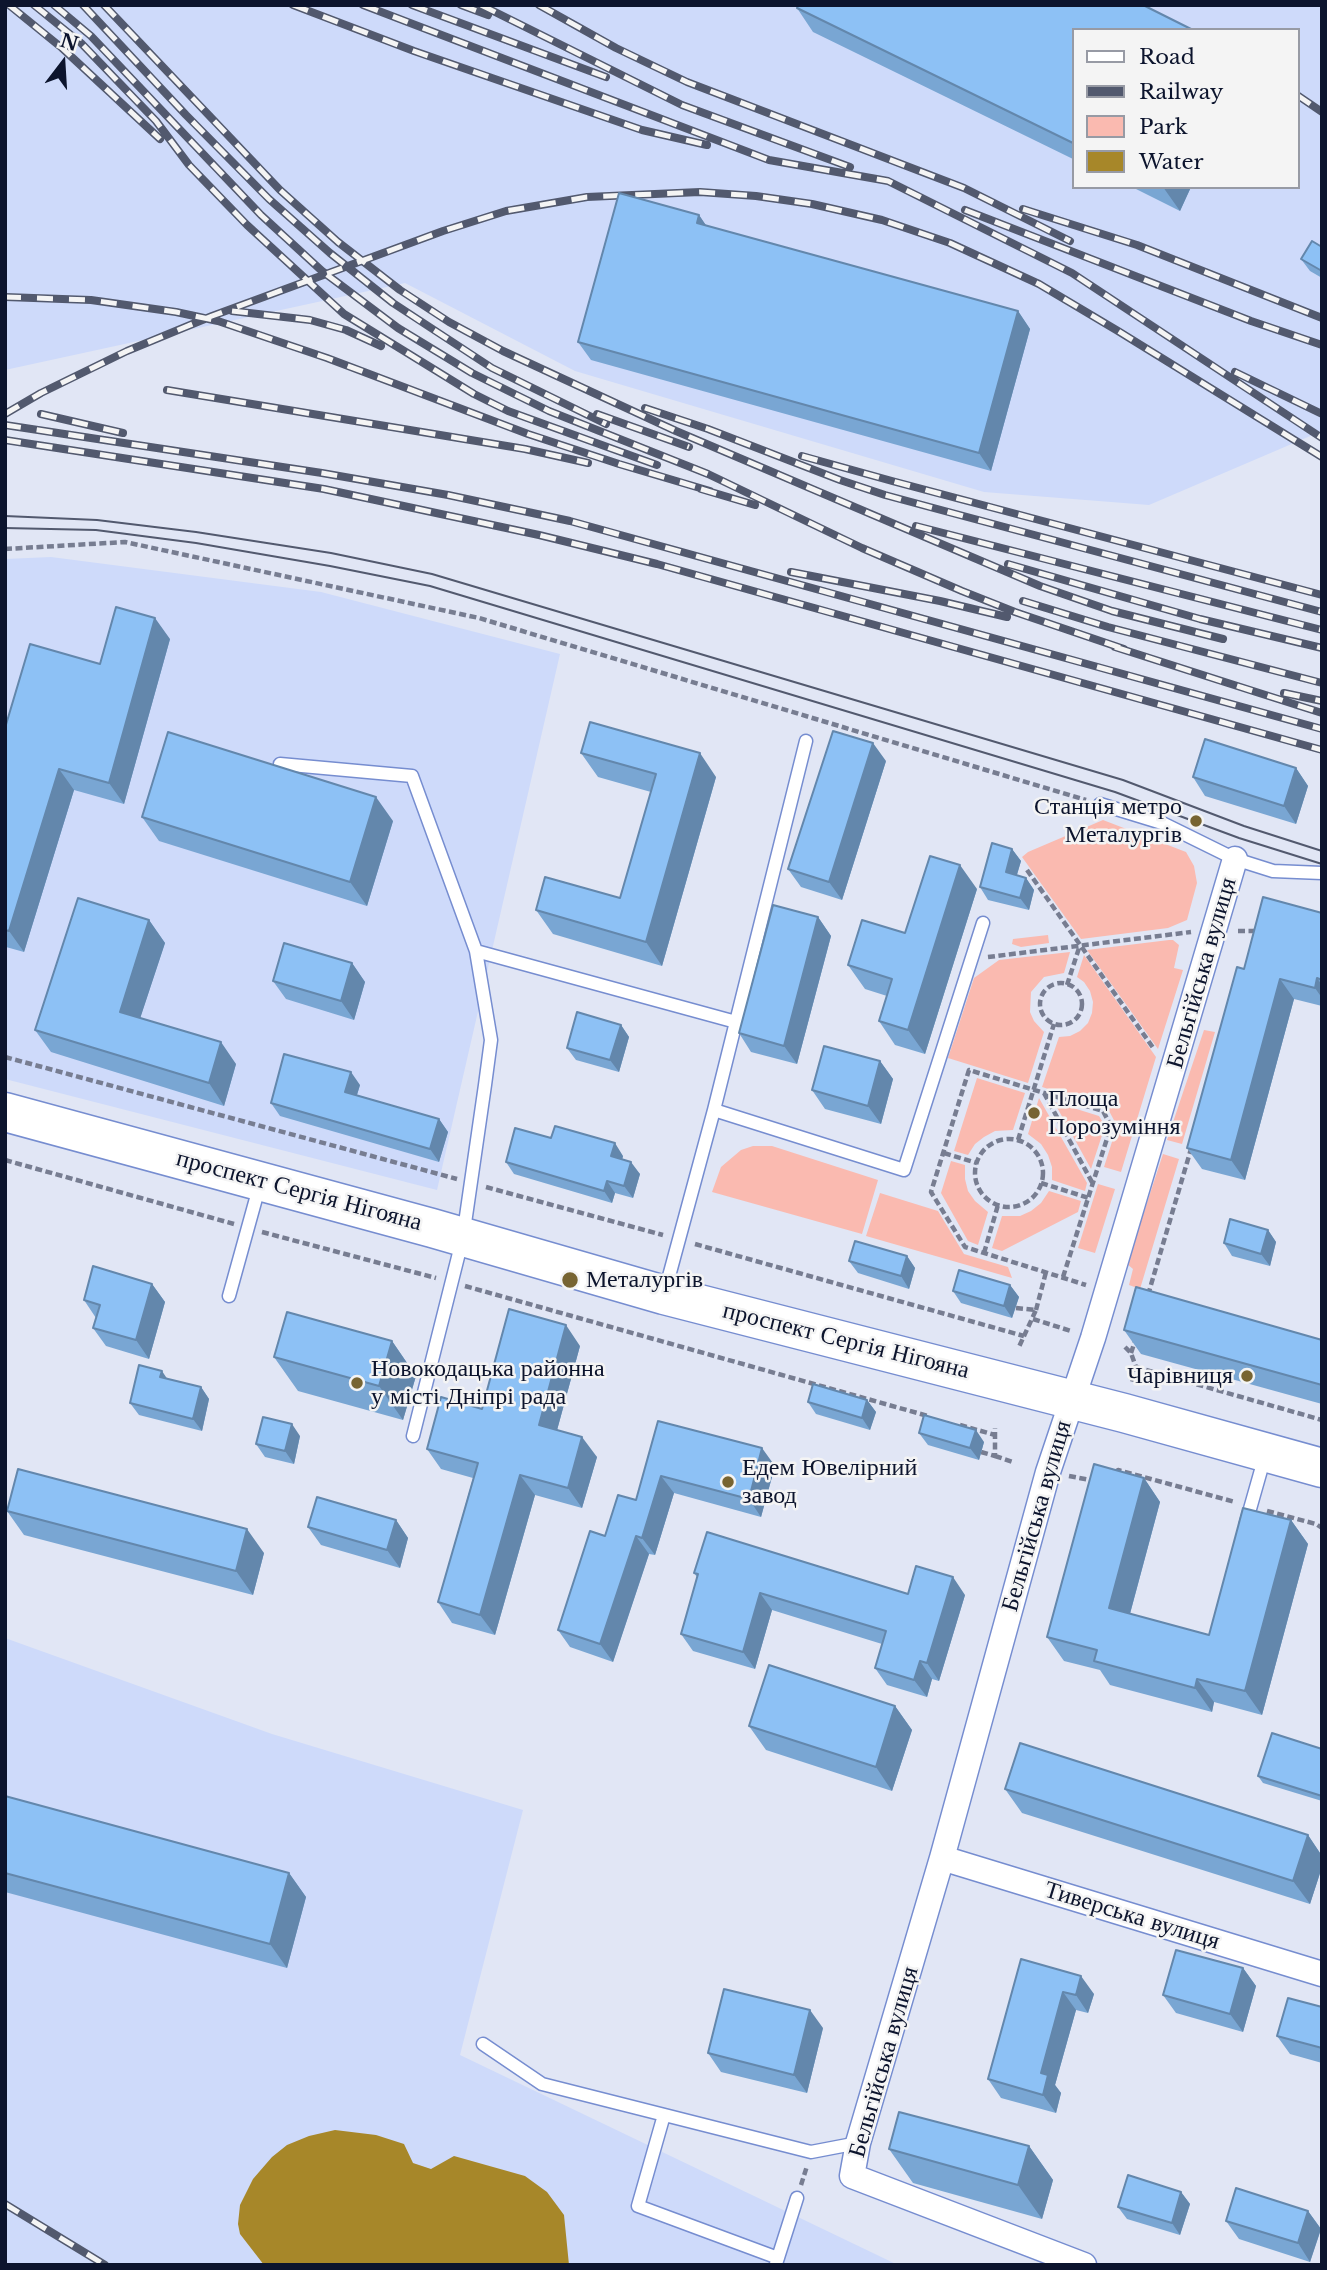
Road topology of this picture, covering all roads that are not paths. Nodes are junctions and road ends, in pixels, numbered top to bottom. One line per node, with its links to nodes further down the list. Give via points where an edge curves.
1 (806, 741): 8 (lane)
2 (280, 764): 7 (lane, via 412,776)
3 (1100, 804): 4 (lane, via 1162,823)
4 (1235, 859): 5 (lane, via 1273,871); 15 (street, Бельгійська вулиця)
5 (1322, 873)
6 (983, 923): 9 (lane, via 904,1170)
7 (476, 951): 8 (lane); 12 (lane, via 491,1040)
8 (736, 1022): 9 (lane)
9 (715, 1110): 13 (lane)
10 (5, 1112): 11 (highway, проспект Сергія Нігояна)
11 (261, 1181): 12 (highway, проспект Сергія Нігояна); 14 (lane)
12 (463, 1237): 13 (highway, проспект Сергія Нігояна); 16 (lane)
13 (664, 1295): 15 (highway, проспект Сергія Нігояна)
14 (229, 1296)
15 (1071, 1400): 17 (highway, проспект Сергія Нігояна); 20 (street, Бельгійська вулиця)
16 (413, 1436)
17 (1266, 1453): 18 (highway, проспект Сергія Нігояна); 19 (lane)
18 (1322, 1468)
19 (1244, 1531)
20 (942, 1858): 21 (street, Тиверська вулиця); 24 (street, Бельгійська вулиця)
21 (1322, 1973)
22 (483, 2044): 23 (lane, via 542,2084)
23 (664, 2115): 24 (lane, via 811,2152); 26 (lane, via 638,2206)
24 (858, 2143): 27 (street, Бельгійська вулиця, via 852,2176)
25 (797, 2198): 26 (lane)
26 (777, 2261)
27 (1084, 2265)

